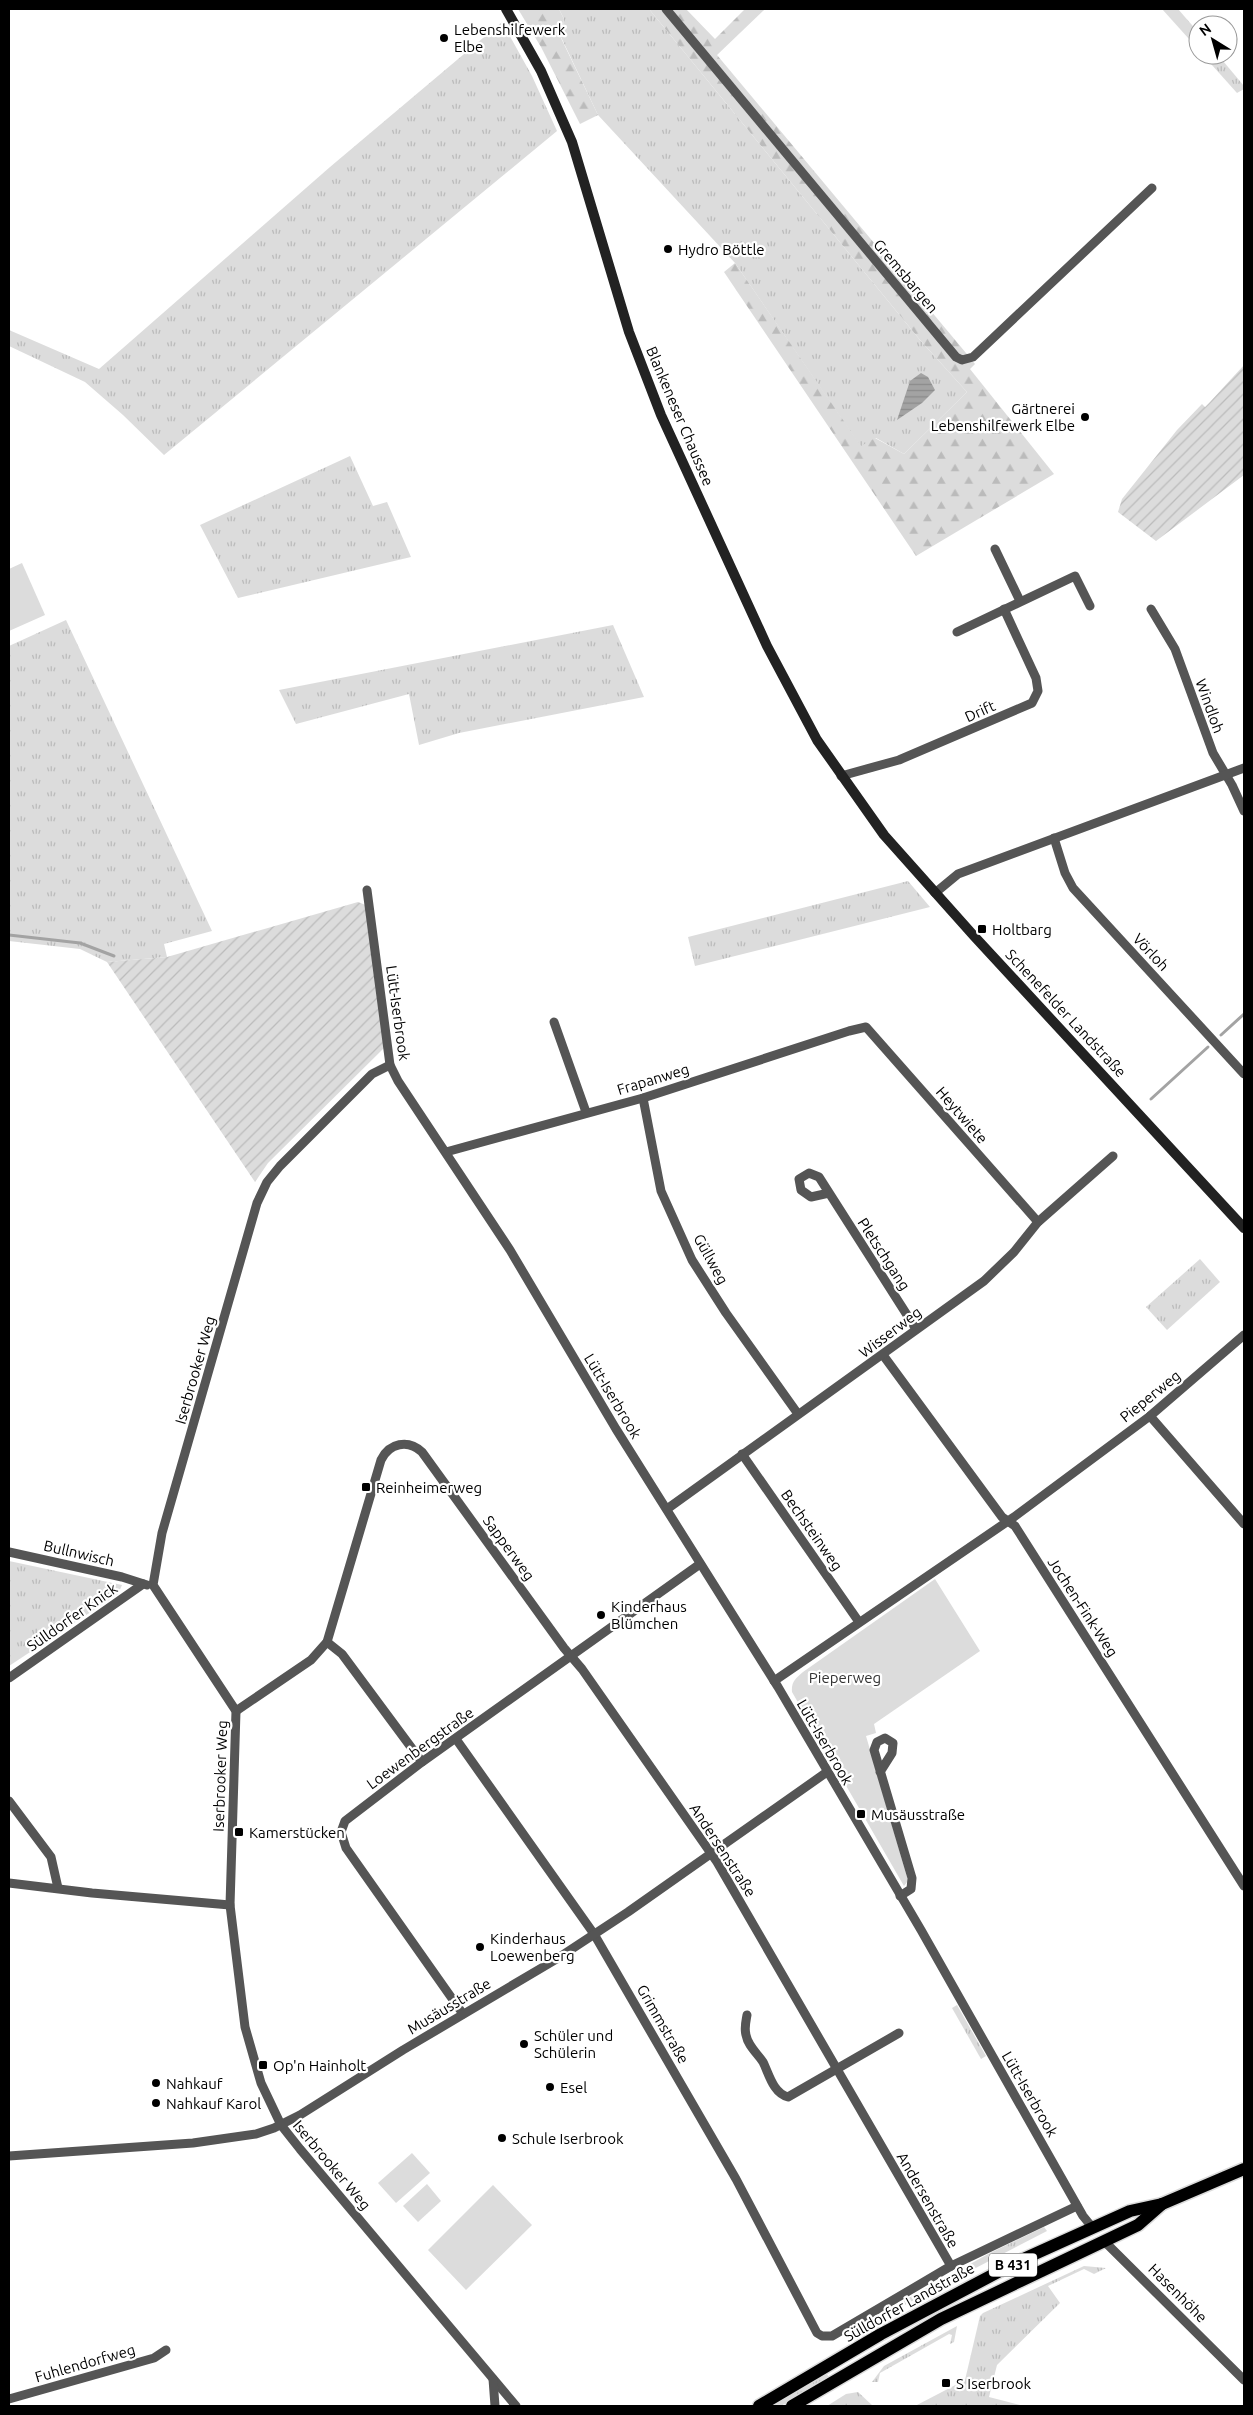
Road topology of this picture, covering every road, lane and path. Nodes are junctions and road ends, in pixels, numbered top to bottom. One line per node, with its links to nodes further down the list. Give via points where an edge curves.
1 (506, 9): 12 (main road, Blankeneser Chaussee, via 541,71 572,142 629,332 661,415 766,646 802,715)
2 (666, 9): 3 (street, Gremsbargen, via 956,357 962,360 973,357)
3 (1152, 188)
4 (994, 549): 5 (street)
5 (1020, 601): 6 (street, via 1075,576); 7 (street)
6 (1090, 606)
7 (1004, 609): 9 (street); 12 (street, Drift, via 1036,678 1038,691 1032,703 899,760)
8 (1151, 609): 11 (street, Windloh, via 1175,649 1213,754)
9 (957, 632)
10 (1244, 768): 11 (street)
11 (1225, 775): 13 (street, Windloh); 15 (street)
12 (841, 776): 14 (main road, Blankeneser Chaussee)
13 (1244, 812)
14 (870, 816): 17 (main road, Schenefelder Landstraße)
15 (1054, 838): 17 (street, via 958,874); 21 (street, Vörloh, via 1073,888)
16 (367, 890): 20 (street, Lütt-Iserbrook)
17 (935, 893): 28 (main road, Schenefelder Landstraße)
18 (554, 1022): 23 (street)
19 (866, 1027): 22 (street, Frapanweg); 27 (street, Heytwiete)
20 (390, 1065): 24 (street, Lütt-Iserbrook, via 421,1118); 41 (street, Iserbrooker Weg, via 372,1074 280,1166 267,1182 257,1203 162,1533)
21 (1244, 1074)
22 (643, 1098): 23 (street, Frapanweg); 32 (street, Güllweg, via 661,1190 692,1260)
23 (586, 1112): 24 (street, Frapanweg)
24 (446, 1152): 35 (street, Lütt-Iserbrook, via 510,1250)
25 (1113, 1156): 27 (street, Wisserweg)
26 (829, 1194): 29 (street, Pletschgang)
27 (1038, 1222): 29 (street, Wisserweg, via 1014,1252 984,1281)
28 (1244, 1228)
29 (916, 1329): 31 (street, Wisserweg)
30 (1244, 1334): 33 (street, Pieperweg)
31 (883, 1355): 32 (street, Wisserweg); 36 (street, Jochen-Fink-Weg)
32 (798, 1414): 34 (street, Wisserweg)
33 (1150, 1416): 36 (street, Pieperweg); 37 (street)
34 (742, 1454): 35 (street, Wisserweg); 42 (street, Bechsteinweg)
35 (667, 1509): 39 (street, Lütt-Iserbrook)
36 (1007, 1521): 42 (street, Pieperweg); 55 (street, Jochen-Fink-Weg, via 1015,1526)
37 (1244, 1524)
38 (9, 1552): 40 (street, Bullnwisch)
39 (700, 1564): 44 (street, Loewenbergstraße); 46 (street, Lütt-Iserbrook)
40 (143, 1584): 41 (street); 45 (street, Sülldorfer Knick)
41 (153, 1585): 47 (street, Iserbrooker Weg)
42 (860, 1622): 46 (street, Pieperweg)
43 (327, 1642): 44 (street, Sapperweg, via 378,1469 387,1451 399,1444 414,1445 422,1452); 47 (street, via 311,1660); 49 (street, via 342,1654)
44 (571, 1656): 48 (street, Loewenbergstraße); 53 (street, Andersenstraße)
45 (9, 1678)
46 (774, 1681): 50 (street, Lütt-Iserbrook)
47 (236, 1711): 58 (street, Iserbrooker Weg)
48 (456, 1739): 49 (street, Loewenbergstraße); 59 (street, Grimmstraße)
49 (422, 1762): 60 (street, Loewenbergstraße, via 350,1816 342,1826 342,1837 346,1848)
50 (827, 1772): 53 (street, Musäusstraße); 57 (street, Lütt-Iserbrook)
51 (880, 1772): 57 (street, via 912,1878 911,1888)
52 (9, 1801): 56 (street, via 51,1857)
53 (712, 1854): 59 (street, Musäusstraße); 63 (street, Andersenstraße)
54 (9, 1883): 56 (street)
55 (1244, 1886)
56 (58, 1888): 58 (street)
57 (900, 1896): 68 (street, Lütt-Iserbrook)
58 (230, 1906): 64 (street, Iserbrooker Weg, via 248,2045)
59 (594, 1934): 60 (street, Musäusstraße); 72 (street, Grimmstraße, via 736,2179 813,2326)
60 (463, 2014): 64 (street, Musäusstraße)
61 (747, 2015): 63 (street, via 747,2040 783,2096 788,2097)
62 (899, 2033): 63 (street)
63 (838, 2069): 71 (street, Andersenstraße)
64 (281, 2125): 65 (street, via 256,2134 193,2143); 74 (street, Iserbrooker Weg)
65 (9, 2156)
66 (1244, 2169): 67 (main road, Sülldorfer Landstraße / B 431)
67 (1162, 2204): 69 (main road, Sülldorfer Landstraße / B 431, via 1130,2211); 70 (main road, Sülldorfer Landstraße / B 431, via 1138,2225)
68 (1077, 2206): 69 (street, Lütt-Iserbrook); 71 (street, Sülldorfer Landstraße)
69 (1092, 2227): 70 (main road, Hasenhöhe); 79 (main road, Sülldorfer Landstraße / B 431, via 936,2304)
70 (1104, 2241): 75 (street, Hasenhöhe); 80 (main road, Sülldorfer Landstraße / B 431, via 941,2319)
71 (951, 2266): 72 (street, Sülldorfer Landstraße, via 837,2333)
72 (822, 2336)
73 (166, 2350): 76 (street, Fuhlendorfweg, via 154,2358)
74 (493, 2379): 77 (street); 78 (street, Iserbrooker Weg)
75 (1244, 2380)
76 (9, 2399)
77 (496, 2406)
78 (516, 2406)
79 (760, 2406)
80 (792, 2406)

